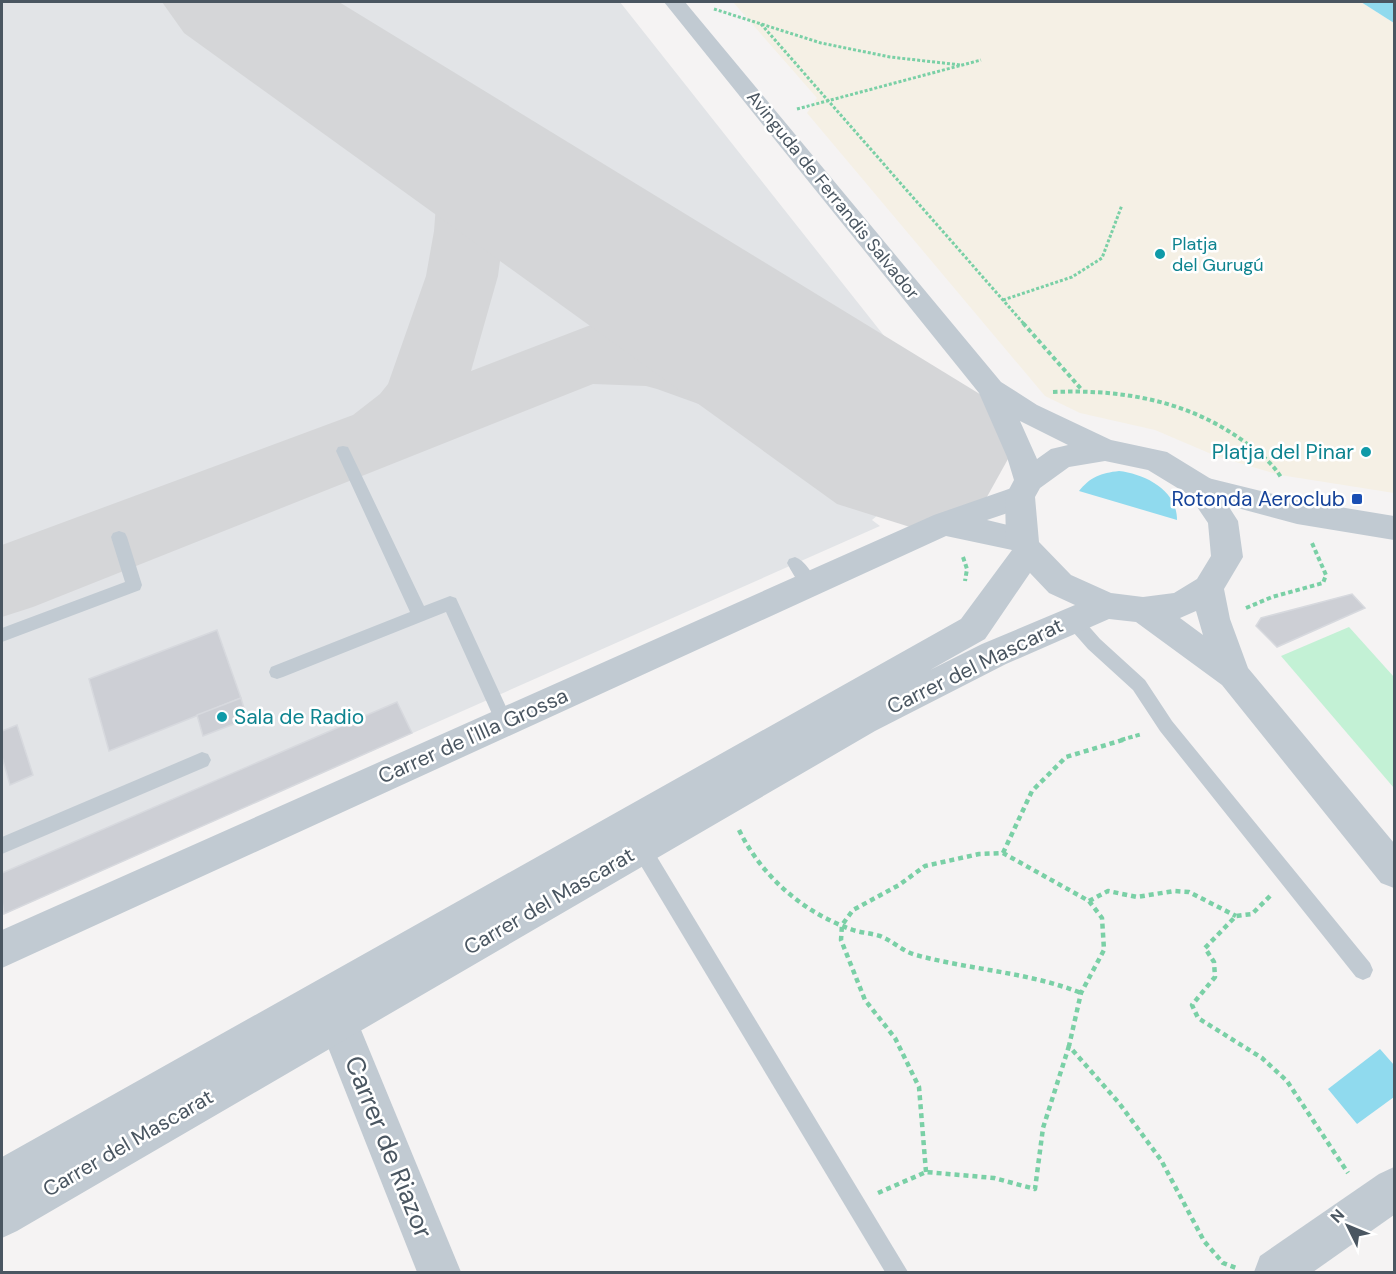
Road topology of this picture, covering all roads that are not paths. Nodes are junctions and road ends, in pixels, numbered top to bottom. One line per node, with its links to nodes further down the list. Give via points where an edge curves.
1 (674, 2): 2 (street, Avinguda de Ferrandis Salvador)
2 (991, 389): 3 (street, Avinguda de Ferrandis Salvador, via 1027,412); 5 (street, Avinguda de Ferrandis Salvador, via 1022,457)
3 (1105, 450): 5 (street, via 1061,457); 6 (street, via 1156,460)
4 (343, 451): 13 (lane)
5 (1024, 488): 7 (street, Carrer de l'Illa Grossa); 10 (street)
6 (1200, 488): 8 (street, via 1297,512); 11 (street, via 1223,521 1227,557)
7 (945, 523): 10 (street); 18 (street, Carrer de l'Illa Grossa, via 803,574)
8 (1395, 528)
9 (118, 537): 15 (lane, via 134,585)
10 (1025, 545): 12 (street, via 1060,584); 26 (street, Carrer del Mascarat, via 973,629)
11 (1208, 588): 12 (street, via 1180,604); 17 (street, via 1214,619)
12 (1125, 608): 14 (street, Carrer del Mascarat); 17 (street)
13 (420, 615): 16 (lane); 18 (lane, via 450,603)
14 (1072, 619): 21 (street, Carrer del Mascarat, via 863,720); 24 (lane, via 1139,685 1166,726)
15 (2, 635)
16 (277, 672)
17 (1234, 675): 22 (street)
18 (504, 722): 23 (street, Carrer de l'Illa Grossa)
19 (202, 760): 20 (lane)
20 (2, 846)
21 (641, 848): 25 (street, Carrer del Mascarat); 30 (lane)
22 (1395, 871)
23 (2, 949)
24 (1364, 970)
25 (338, 1023): 28 (street, Carrer del Mascarat); 29 (street, Carrer de Riazor)
26 (2, 1181)
27 (1382, 1198): 31 (street)
28 (2, 1216)
29 (440, 1272)
30 (897, 1272)
31 (1276, 1272)

